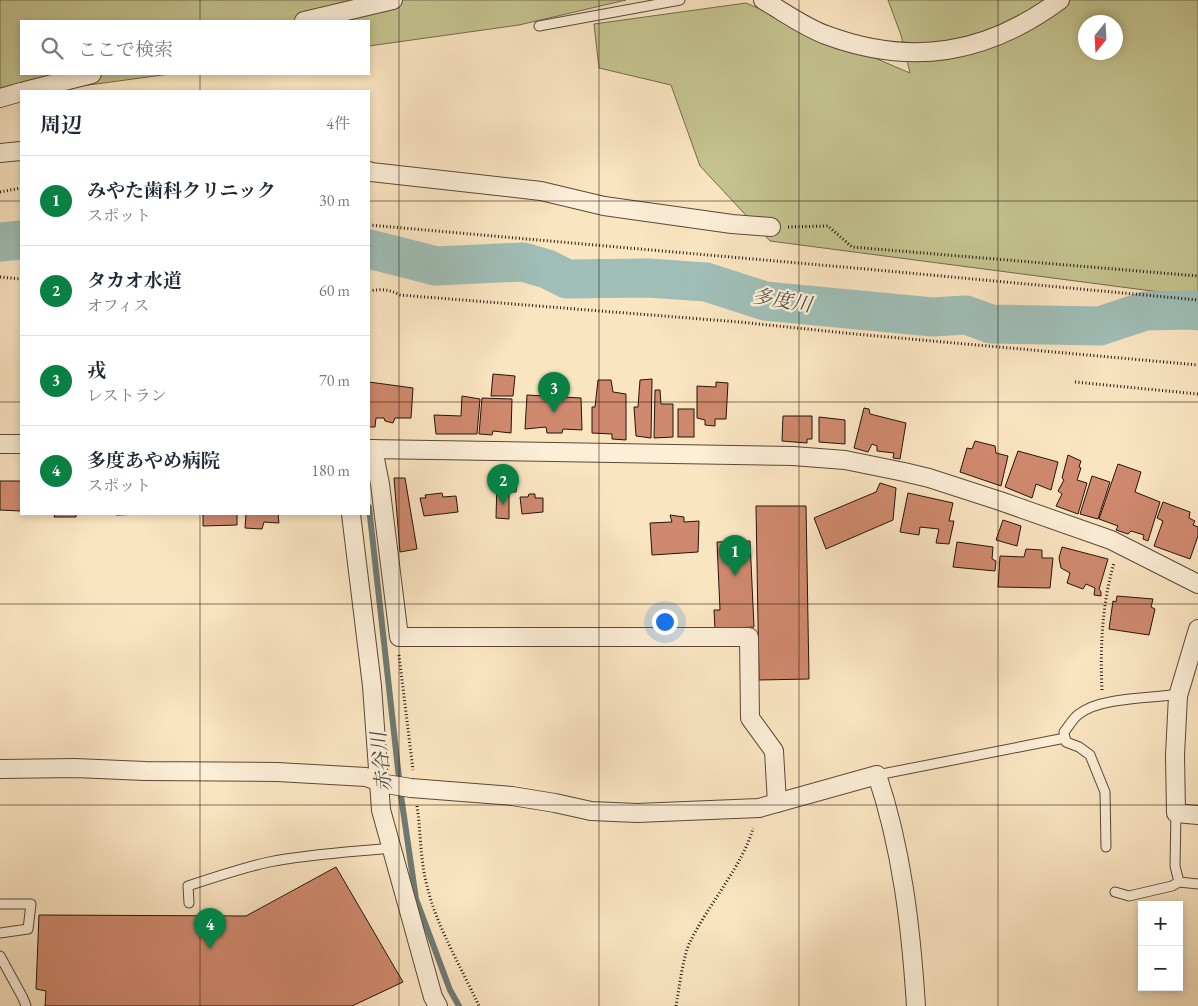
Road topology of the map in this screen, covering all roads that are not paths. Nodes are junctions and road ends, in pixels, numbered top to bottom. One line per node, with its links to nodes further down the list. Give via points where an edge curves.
1 (393, 0): 5 (street)
2 (680, 0): 6 (lane)
3 (763, 0): 4 (street, via 826,35 858,45 909,53 980,44 1021,26)
4 (1060, 0)
5 (308, 20)
6 (540, 26)
7 (88, 75): 8 (street)
8 (31, 90)
9 (20, 93): 10 (street)
10 (0, 98)
11 (20, 152): 12 (street)
12 (0, 153)
13 (370, 171): 14 (street, via 542,191 604,206)
14 (771, 227)
15 (0, 444): 16 (street)
16 (20, 444)
17 (371, 449): 19 (street, via 845,460 929,478 1000,501 1119,544); 26 (street, via 380,484 399,637 749,637 750,718 774,751)
18 (351, 515): 25 (street)
19 (1198, 584)
20 (1198, 629): 21 (street)
21 (1178, 696): 22 (lane, via 1094,705 1078,714 1064,732); 27 (street)
22 (1064, 738): 24 (lane); 29 (lane, via 1090,754 1097,771 1105,792)
23 (0, 769): 25 (street, via 277,772 366,777)
24 (877, 776): 26 (street); 40 (street, via 888,809 903,885)
25 (382, 783): 26 (street, via 512,796 591,812 637,814 759,808); 30 (street, via 381,810)
26 (776, 803)
27 (1176, 813): 28 (street); 31 (lane, via 1175,866)
28 (1198, 815)
29 (1106, 846)
30 (392, 848): 34 (lane, via 321,854 236,870 188,886); 39 (street)
31 (1179, 882): 32 (lane); 33 (lane, via 1129,896)
32 (1198, 884)
33 (1115, 892)
34 (189, 903)
35 (0, 904): 36 (lane, via 31,904 28,929)
36 (0, 933)
37 (0, 956): 38 (lane)
38 (26, 1006)
39 (438, 1006)
40 (916, 1006)

